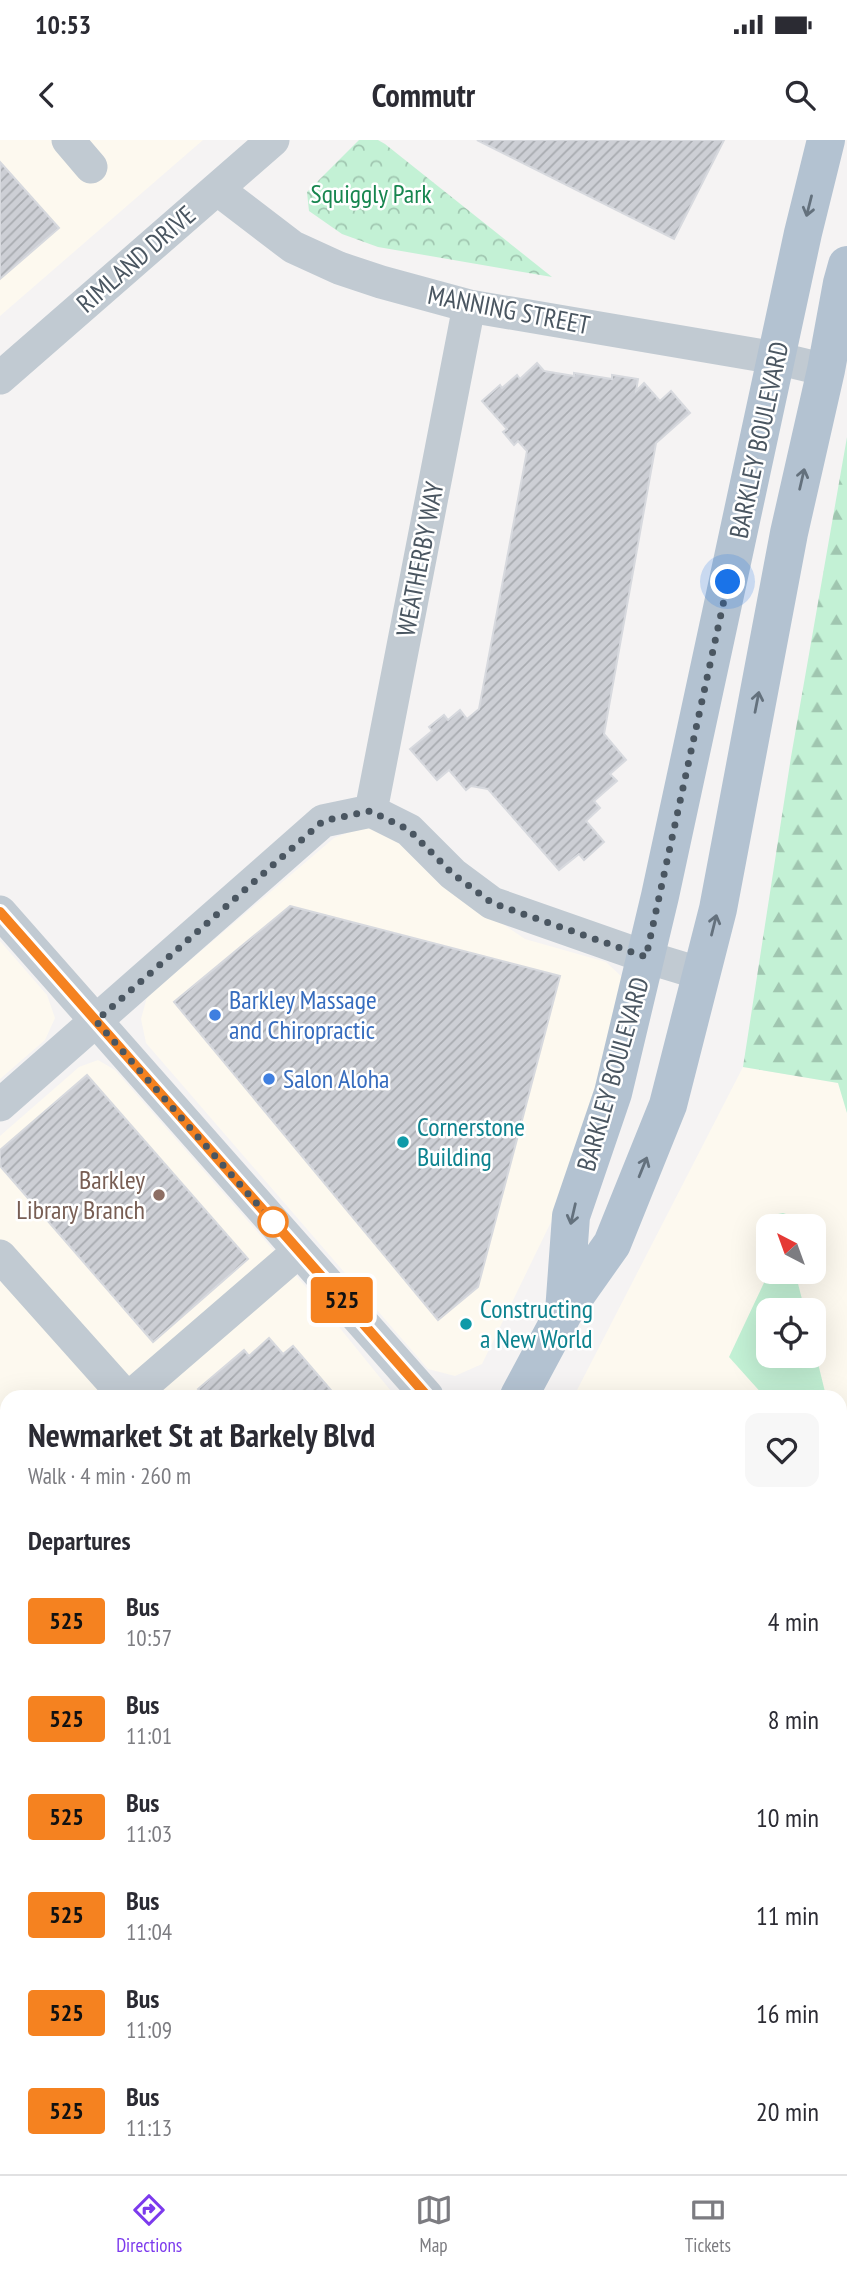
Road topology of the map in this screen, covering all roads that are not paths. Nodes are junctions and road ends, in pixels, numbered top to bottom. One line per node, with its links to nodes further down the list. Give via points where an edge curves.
1 (68, 140): 4 (street)
2 (273, 140): 5 (street, RIMLAND DRIVE)
3 (826, 140): 8 (main road, BARKLEY BOULEVARD, one-way to 8)
4 (91, 167)
5 (216, 189): 7 (street, MANNING STREET, via 293,247 339,268); 10 (street, RIMLAND DRIVE)
6 (847, 265): 9 (main road, BARKLEY BOULEVARD)
7 (469, 306): 8 (street, MANNING STREET); 11 (street, WEATHERBY WAY)
8 (776, 359): 9 (street, MANNING STREET); 13 (main road, BARKLEY BOULEVARD)
9 (826, 370): 14 (main road, BARKLEY BOULEVARD, one-way to 9)
10 (0, 378)
11 (370, 811): 13 (street, via 409,830 453,874 492,903); 15 (street, via 323,821)
12 (0, 912): 15 (street)
13 (646, 957): 14 (street); 19 (main road, BARKLEY BOULEVARD, one-way to 19, via 614,1093 571,1216)
14 (702, 974): 19 (main road, BARKLEY BOULEVARD, one-way to 14, via 612,1244 648,1156 668,1105)
15 (96, 1021): 16 (street); 17 (street)
16 (0, 1105)
17 (299, 1251): 21 (street); 22 (street)
18 (0, 1256): 20 (street)
19 (564, 1312): 23 (main road, BARKLEY BOULEVARD)
20 (120, 1390)
21 (138, 1390)
22 (422, 1390)
23 (522, 1390)

